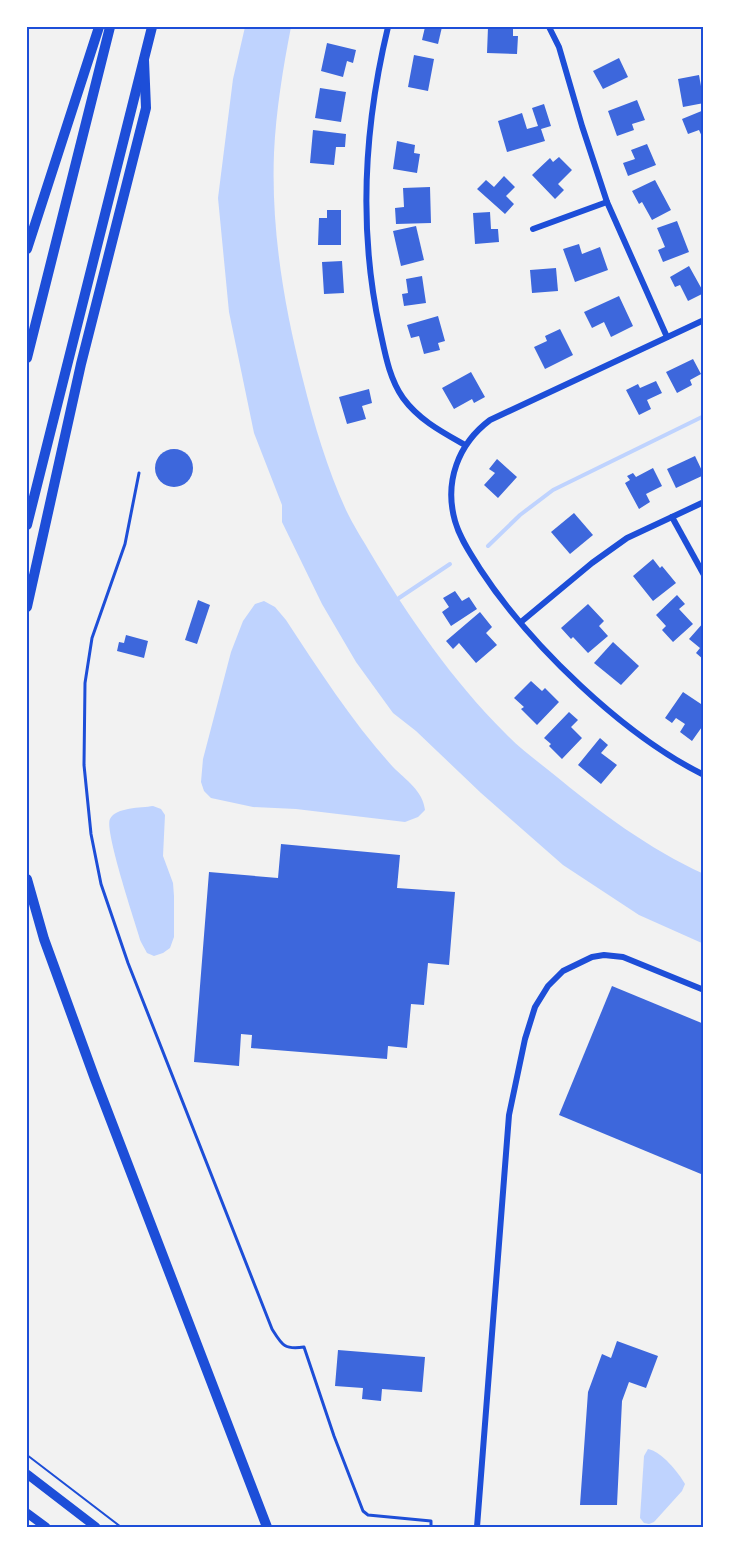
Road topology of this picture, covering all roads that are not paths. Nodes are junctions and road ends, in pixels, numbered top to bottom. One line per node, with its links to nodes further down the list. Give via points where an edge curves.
1 (99, 27): 9 (highway)
2 (110, 27): 12 (highway)
3 (152, 27): 6 (highway)
4 (388, 27): 13 (street, via 371,113 366,180 369,258 378,320 391,374 404,399 425,421)
5 (549, 27): 7 (street, via 559,47)
6 (144, 60): 17 (highway); 19 (highway, via 146,108 81,364)
7 (607, 202): 8 (street); 11 (street)
8 (533, 229)
9 (27, 249)
10 (704, 320): 11 (street)
11 (667, 337): 13 (street, via 495,416)
12 (27, 358)
13 (465, 445): 20 (street, via 455,465 452,484 457,529 490,584)
14 (139, 473): 29 (lane, via 125,544 92,638 85,683 84,781 101,884 128,963 272,1329 285,1347 304,1347 363,1512 431,1521)
15 (704, 502): 16 (street)
16 (672, 517): 18 (street); 20 (street, via 617,544)
17 (27, 525)
18 (704, 575)
19 (27, 607)
20 (521, 622): 21 (street, via 612,712)
21 (704, 775)
22 (27, 879): 28 (highway, via 40,929 95,1079)
23 (704, 990): 30 (street, via 623,957 604,955 563,971 535,1007 509,1115)
24 (27, 1474): 27 (main road)
25 (27, 1513): 26 (main road)
26 (46, 1527)
27 (96, 1527)
28 (267, 1527)
29 (431, 1527)
30 (477, 1527)

